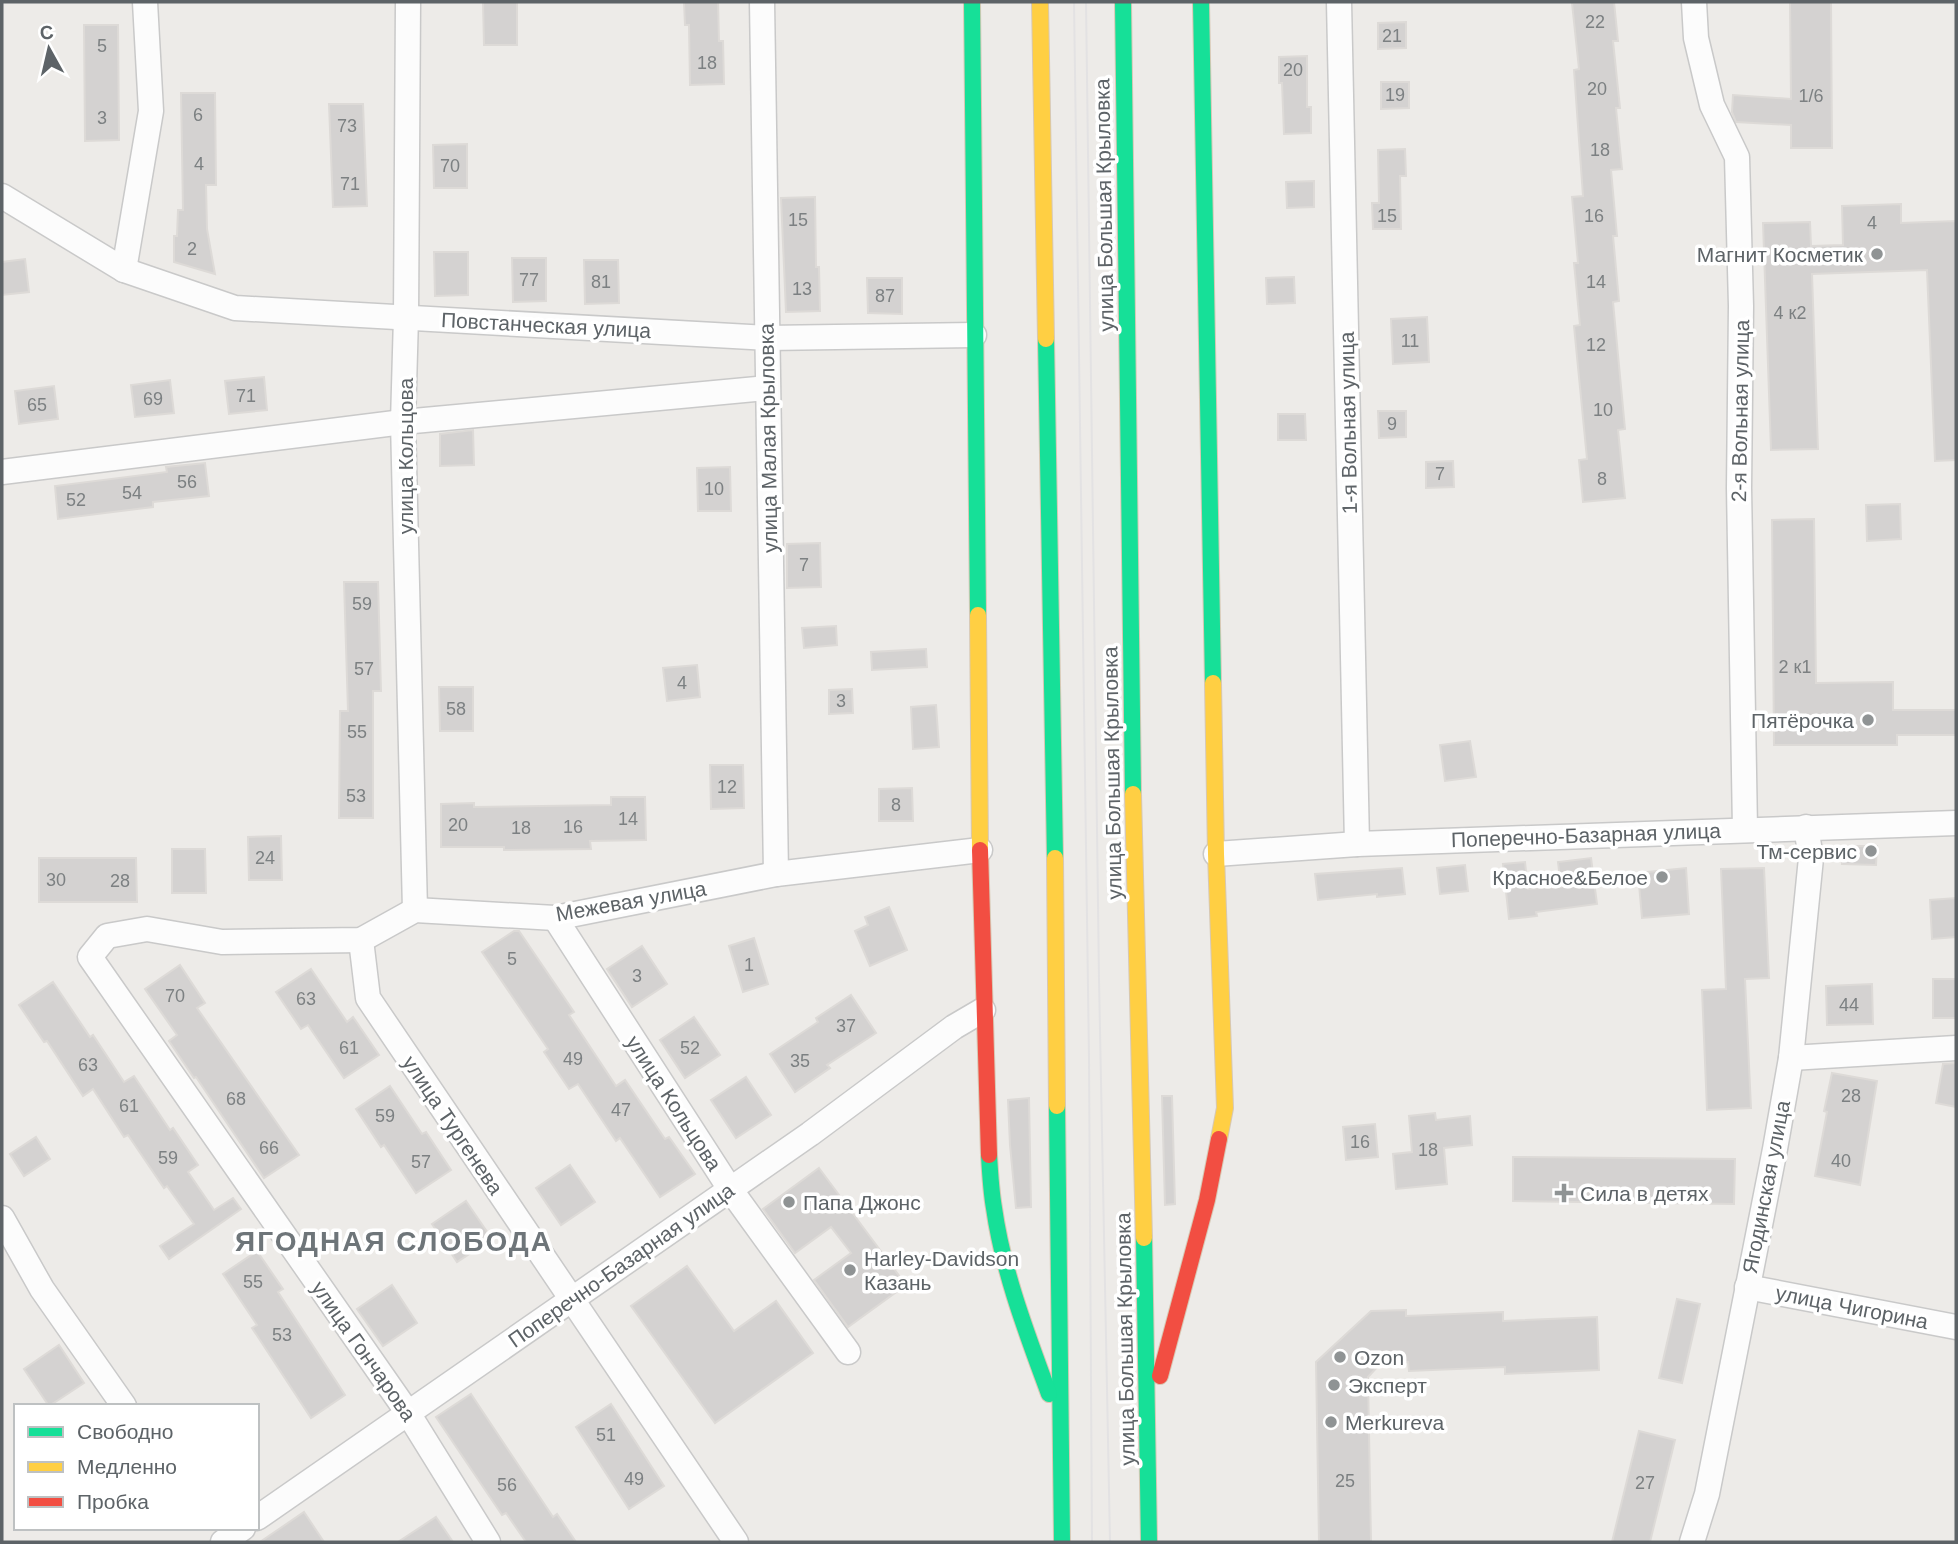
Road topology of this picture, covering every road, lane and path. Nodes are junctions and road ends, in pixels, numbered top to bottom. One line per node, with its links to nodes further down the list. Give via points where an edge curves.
1 (145, 2): 11 (street, via 151,111)
2 (408, 2): 12 (street, улица Кольцова)
3 (762, 2): 14 (street, улица Малая Крыловка)
4 (972, 2): 13 (main road)
5 (1040, 2): 40 (main road, via 1056,901)
6 (1123, 2): 39 (main road, улица Большая Крыловка, via 1131,721)
7 (1200, 2): 23 (main road)
8 (1339, 2): 21 (street, 1-я Вольная улица)
9 (1694, 2): 20 (street, 2-я Вольная улица, via 1696,38 1712,105 1737,157)
10 (2, 197): 11 (street, Повстанческая улица)
11 (124, 271): 12 (street, Повстанческая улица, via 235,308)
12 (406, 317): 14 (street, Повстанческая улица); 16 (street, улица Кольцова)
13 (974, 335): 14 (street, Повстанческая улица); 22 (main road)
14 (767, 338): 15 (street, улица Малая Крыловка)
15 (767, 388): 16 (street); 24 (street, улица Малая Крыловка)
16 (403, 422): 17 (street); 25 (street, улица Кольцова)
17 (2, 472)
18 (1956, 823): 19 (street, Поперечно-Базарная улица)
19 (1806, 827): 20 (street, Поперечно-Базарная улица); 30 (street, Ягодинская улица, via 1811,859)
20 (1745, 829): 21 (street, Поперечно-Базарная улица)
21 (1357, 844): 23 (street, Поперечно-Базарная улица)
22 (980, 850): 24 (street, Межевая улица); 28 (main road)
23 (1216, 853): 39 (main road, via 1224,1108 1207,1199)
24 (776, 874): 26 (street, Межевая улица)
25 (415, 910): 26 (street, Межевая улица); 27 (street)
26 (555, 918): 31 (street, улица Кольцова)
27 (361, 940): 34 (street, улица Тургенева, via 368,998); 38 (street, улица Гончарова, via 222,942 147,929 107,936 90,957)
28 (983, 1010): 31 (street, Поперечно-Базарная улица); 40 (main road, via 994,1210 1026,1331)
29 (1956, 1048): 30 (street)
30 (1791, 1058): 33 (street, Ягодинская улица)
31 (730, 1189): 34 (street, Поперечно-Базарная улица); 36 (street, улица Кольцова)
32 (2, 1218): 37 (street, via 42,1289)
33 (1747, 1287): 35 (street, улица Чигорина); 48 (street, Ягодинская улица, via 1707,1494)
34 (571, 1300): 38 (street, Поперечно-Базарная улица); 45 (street, улица Тургенева)
35 (1956, 1327)
36 (848, 1352)
37 (123, 1404)
38 (408, 1413): 41 (street, Поперечно-Базарная улица); 44 (street, улица Гончарова)
39 (1148, 1419): 47 (main road, улица Большая Крыловка)
40 (1059, 1421): 46 (main road)
41 (259, 1517)
42 (240, 1530): 43 (street)
43 (221, 1542)
44 (488, 1542)
45 (736, 1542)
46 (1062, 1542)
47 (1149, 1542)
48 (1692, 1542)

